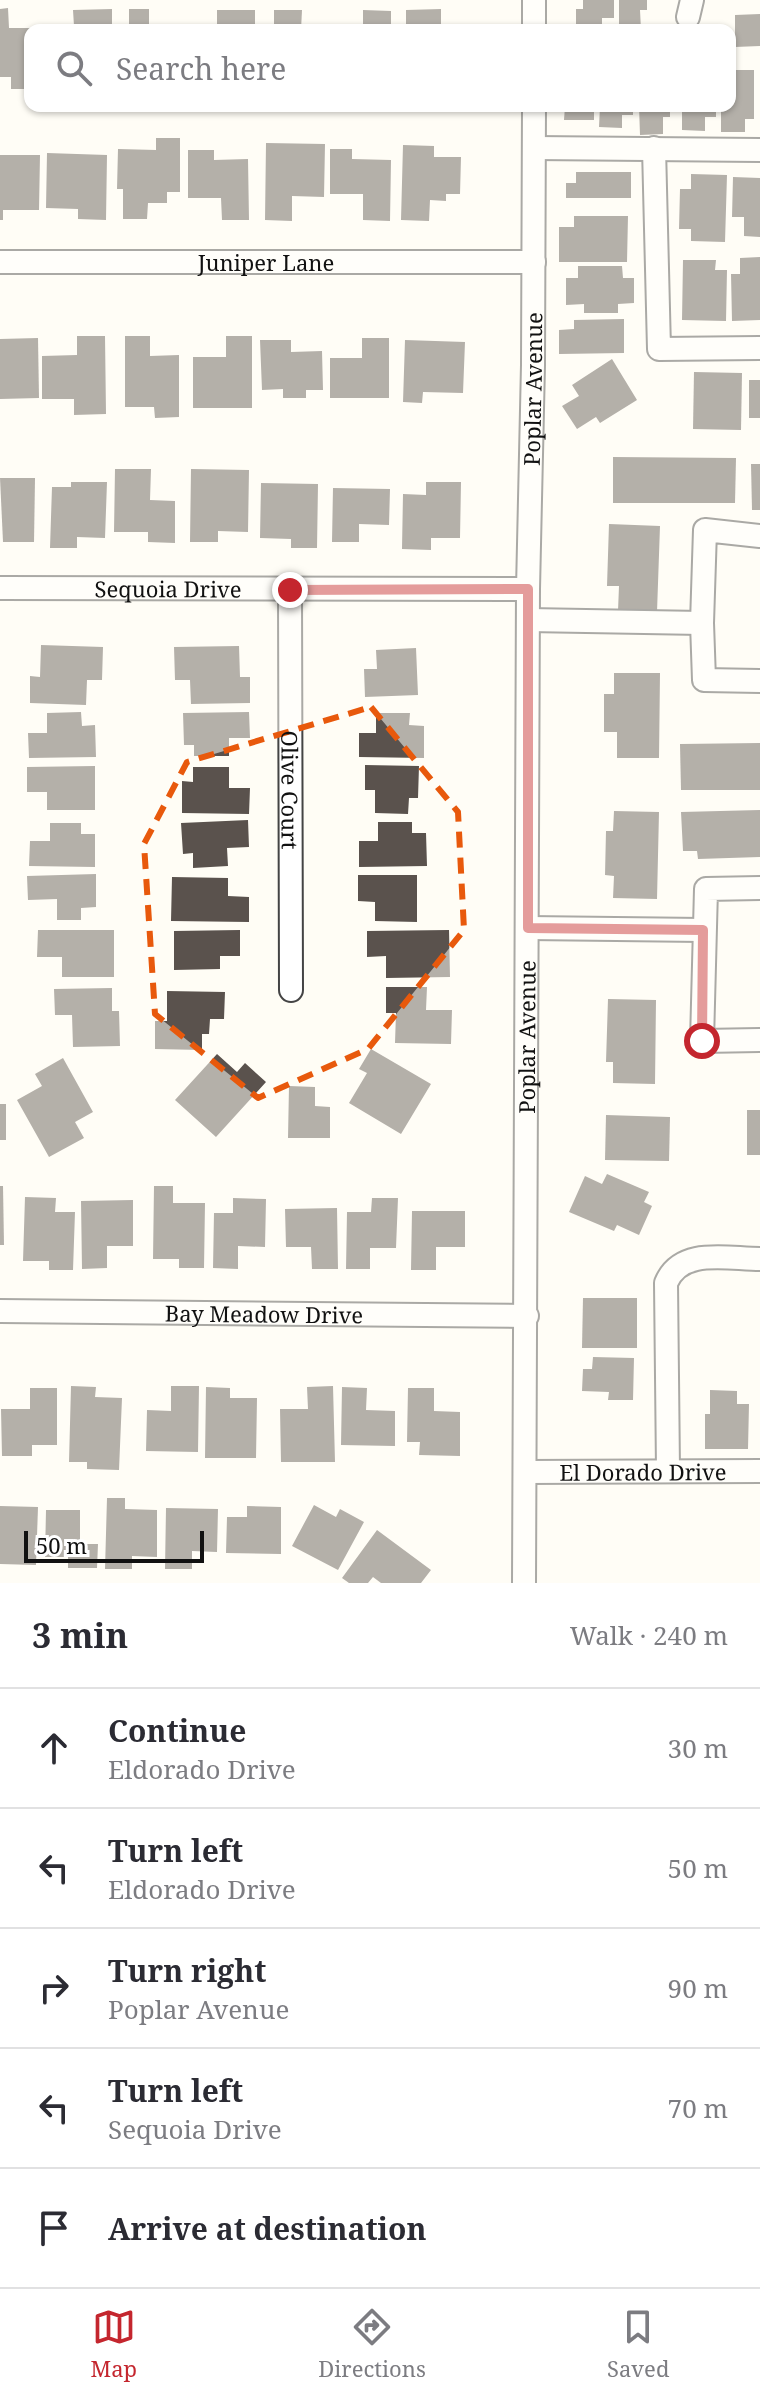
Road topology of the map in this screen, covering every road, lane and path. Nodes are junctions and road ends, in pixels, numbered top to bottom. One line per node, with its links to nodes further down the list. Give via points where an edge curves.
1 (534, 0): 2 (street)
2 (534, 24)
3 (534, 112): 4 (street, Poplar Avenue)
4 (534, 148): 5 (street); 8 (street, Poplar Avenue)
5 (654, 148): 6 (street); 9 (street, via 659,349)
6 (760, 150)
7 (0, 262): 8 (street, Juniper Lane)
8 (534, 262): 12 (street, Poplar Avenue)
9 (760, 348)
10 (760, 536): 15 (street, via 705,530)
11 (0, 588): 13 (street, Sequoia Drive)
12 (528, 589): 13 (street, Sequoia Drive); 14 (street, Poplar Avenue)
13 (290, 590): 20 (street, Olive Court)
14 (528, 620): 15 (street); 18 (street, Poplar Avenue)
15 (702, 623): 16 (street, via 704,680)
16 (760, 681)
17 (760, 888): 19 (street, via 706,889)
18 (528, 928): 19 (street); 24 (street, Poplar Avenue)
19 (703, 930): 21 (street, via 702,1041)
20 (291, 990)
21 (760, 1040)
22 (760, 1259): 25 (street, via 690,1258 672,1270 666,1283)
23 (0, 1311): 24 (street, Bay Meadow Drive)
24 (527, 1316): 27 (street, Poplar Avenue)
25 (668, 1470): 26 (street, El Dorado Drive); 27 (street, El Dorado Drive)
26 (760, 1471)
27 (525, 1472): 28 (street, Poplar Avenue)
28 (524, 1583)

